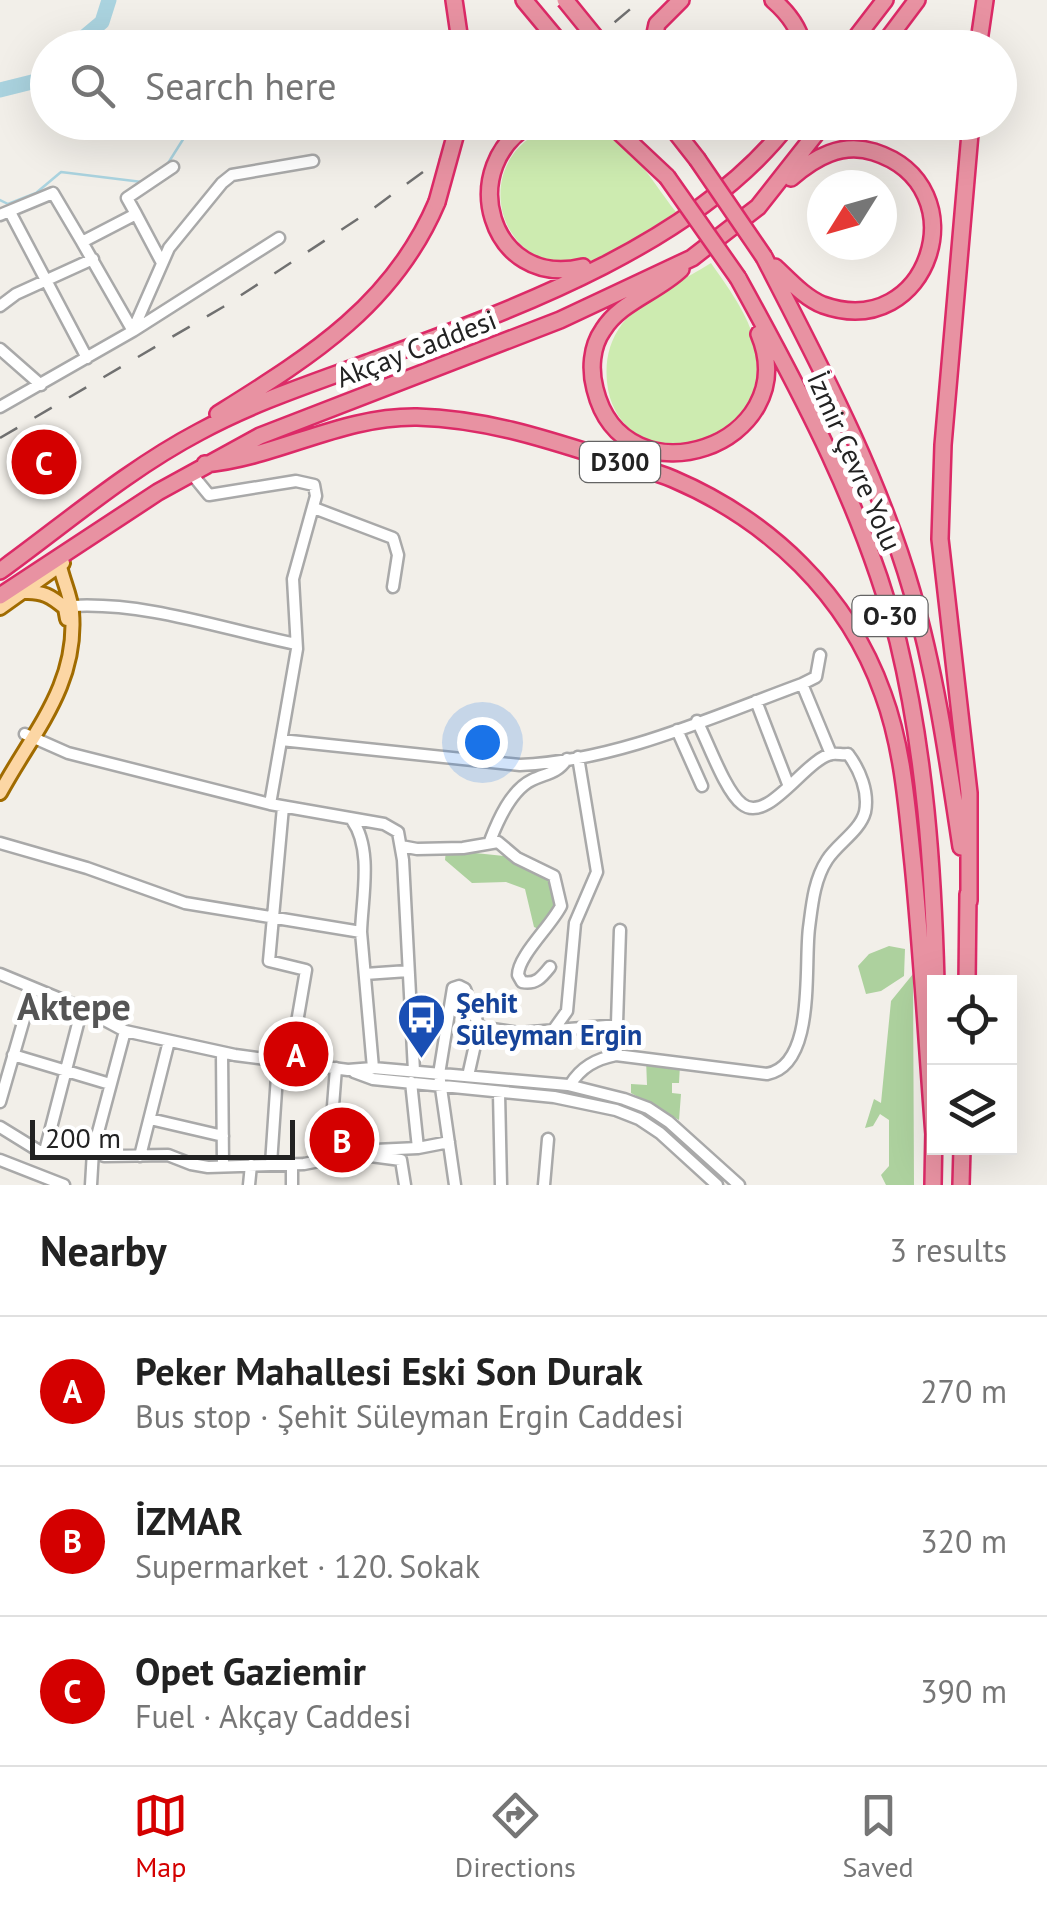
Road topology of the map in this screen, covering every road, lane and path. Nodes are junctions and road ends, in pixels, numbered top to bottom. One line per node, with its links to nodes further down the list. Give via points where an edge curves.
1 (454, 0): 9 (highway)
2 (524, 0): 10 (highway)
3 (565, 0): 11 (highway, bridge)
4 (680, 0): 12 (highway)
5 (773, 0): 13 (highway)
6 (885, 0): 14 (highway)
7 (917, 0): 15 (highway)
8 (985, 0): 16 (highway)
9 (458, 30)
10 (549, 30)
11 (589, 30)
12 (656, 30)
13 (797, 30)
14 (862, 30)
15 (895, 30)
16 (981, 30)
17 (454, 140): 48 (highway, bridge, via 437,202 403,264 350,324)
18 (511, 140): 33 (highway, via 498,154 492,215 499,235 522,260 567,271)
19 (627, 140): 29 (highway)
20 (638, 140): 29 (highway, İzmir Çevre Yolu / O-30)
21 (682, 140): 26 (highway, İzmir Çevre Yolu / O-30)
22 (690, 140): 26 (highway)
23 (772, 140): 33 (highway, Akçay Caddesi, via 704,206)
24 (811, 140): 30 (highway, Akçay Caddesi)
25 (969, 140): 79 (highway, via 940,538 969,793)
26 (697, 158): 36 (highway, İzmir Çevre Yolu / O-30, bridge)
27 (313, 161): 39 (street, via 232,175 203,203)
28 (173, 166): 32 (street, via 128,198)
29 (667, 177): 40 (highway, İzmir Çevre Yolu / O-30, bridge)
30 (758, 207): 36 (highway, via 831,150 864,149 891,157 913,178 930,204 934,236 929,260 902,295 876,308 821,304); 38 (highway, Akçay Caddesi)
31 (5, 214): 35 (street, via 53,193); 41 (street)
32 (136, 214): 35 (street); 39 (street)
33 (664, 232): 48 (highway, Akçay Caddesi, via 546,294 285,392)
34 (278, 238): 43 (street)
35 (82, 242): 37 (street)
36 (764, 257): 79 (highway, İzmir Çevre Yolu / O-30, via 858,443 912,590 933,671)
37 (93, 258): 41 (street); 43 (street)
38 (692, 258): 40 (highway, via 608,321 599,336 592,365 600,409 635,442 694,453 731,435 750,416 765,378 765,348); 49 (highway, Akçay Caddesi, via 560,320 294,422)
39 (162, 263): 43 (street)
40 (738, 278): 87 (highway, İzmir Çevre Yolu / O-30, via 808,405 898,642 928,817)
41 (46, 279): 42 (street); 45 (street)
42 (0, 306)
43 (133, 331): 45 (street)
44 (0, 349): 46 (street)
45 (87, 358): 46 (street)
46 (41, 385): 47 (street)
47 (0, 407)
48 (198, 432): 53 (highway, Akçay Caddesi, via 118,482)
49 (198, 469): 50 (street, via 209,495 296,481 314,485); 51 (highway, Akçay Caddesi); 100 (highway, D300, via 350,424 414,417 486,422 673,479 767,534 834,600 884,694 899,754 918,907)
50 (314, 508): 54 (street, via 393,538); 59 (street, via 293,579)
51 (107, 526): 52 (main road); 56 (highway, Akçay Caddesi)
52 (60, 566): 55 (main road); 57 (main road)
53 (0, 571)
54 (393, 587)
55 (24, 592): 58 (main road); 65 (main road, via 51,596 65,608 68,629 57,678)
56 (0, 596)
57 (72, 606): 59 (street, via 149,610); 65 (main road, via 66,680)
58 (0, 608)
59 (296, 644): 66 (street)
60 (820, 655): 61 (street, via 816,677)
61 (802, 684): 62 (street); 67 (street)
62 (756, 701): 63 (street); 70 (street)
63 (698, 721): 64 (street); 70 (street, via 740,804 761,808)
64 (678, 730): 68 (street); 71 (street)
65 (28, 735): 69 (main road); 72 (main road); 73 (street, via 68,753)
66 (281, 740): 68 (street, via 520,765); 73 (street)
67 (831, 754): 70 (street); 98 (street, via 848,754 857,766 864,816 820,873 798,1049 767,1074)
68 (572, 758): 76 (street, via 528,781); 94 (street, via 597,872 575,924 568,1011)
69 (0, 776)
70 (788, 784)
71 (702, 786)
72 (0, 793)
73 (270, 804): 74 (street)
74 (283, 806): 75 (street); 80 (street)
75 (352, 820): 78 (street, via 384,824 398,832); 82 (street, via 363,850)
76 (490, 841): 78 (street, via 463,848); 83 (street, via 559,884 562,906 520,962 518,976 529,984)
77 (0, 843): 80 (street, via 185,902)
78 (401, 846): 84 (street)
79 (969, 900): 88 (highway, İzmir Çevre Yolu / O-30)
80 (275, 917): 82 (street); 99 (street, via 269,961 306,970)
81 (620, 930): 91 (street)
82 (362, 932): 86 (street)
83 (550, 967)
84 (408, 971): 86 (street); 106 (street)
85 (0, 974): 89 (street)
86 (364, 974): 101 (street)
87 (936, 975)
88 (967, 975)
89 (32, 988): 90 (street); 97 (street)
90 (82, 1008): 93 (street); 103 (street)
91 (619, 1025): 94 (street); 98 (street)
92 (478, 1027): 94 (street); 104 (street, via 465,989 453,988); 105 (street)
93 (125, 1031): 95 (street); 107 (street)
94 (551, 1032)
95 (169, 1041): 96 (street); 112 (street)
96 (222, 1053): 99 (street); 114 (street)
97 (14, 1055): 103 (street); 111 (street)
98 (616, 1055): 108 (street, via 585,1067)
99 (284, 1062): 102 (street); 126 (street)
100 (929, 1065)
101 (372, 1068): 102 (street); 106 (street)
102 (342, 1069): 106 (street, via 373,1079); 124 (street)
103 (65, 1073): 107 (street); 118 (street)
104 (439, 1074): 105 (street); 106 (street); 109 (street)
105 (468, 1076): 108 (street)
106 (412, 1077): 109 (street); 117 (street)
107 (110, 1084): 119 (street)
108 (570, 1085): 139 (street, via 648,1108)
109 (440, 1087): 110 (street); 116 (street)
110 (498, 1093): 136 (street); 138 (street, via 570,1100 639,1119)
111 (0, 1102)
112 (150, 1119): 114 (street); 123 (street)
113 (0, 1127): 118 (street)
114 (222, 1136): 129 (street)
115 (548, 1139): 137 (street)
116 (449, 1142): 117 (street); 135 (street)
117 (418, 1148): 120 (street)
118 (45, 1151): 119 (street)
119 (92, 1151): 123 (street); 131 (street)
120 (360, 1154): 124 (street); 134 (street, via 401,1160)
121 (933, 1155): 140 (highway)
122 (962, 1155): 141 (highway)
123 (140, 1156): 129 (street)
124 (329, 1156): 127 (street)
125 (0, 1160): 130 (street)
126 (271, 1164): 127 (street); 128 (street)
127 (292, 1164): 133 (street)
128 (251, 1165): 129 (street); 132 (street)
129 (223, 1166)
130 (64, 1185)
131 (91, 1185)
132 (249, 1185)
133 (292, 1185)
134 (405, 1185)
135 (455, 1185)
136 (500, 1185)
137 (544, 1185)
138 (717, 1185)
139 (738, 1185)
140 (932, 1185)
141 (961, 1185)

